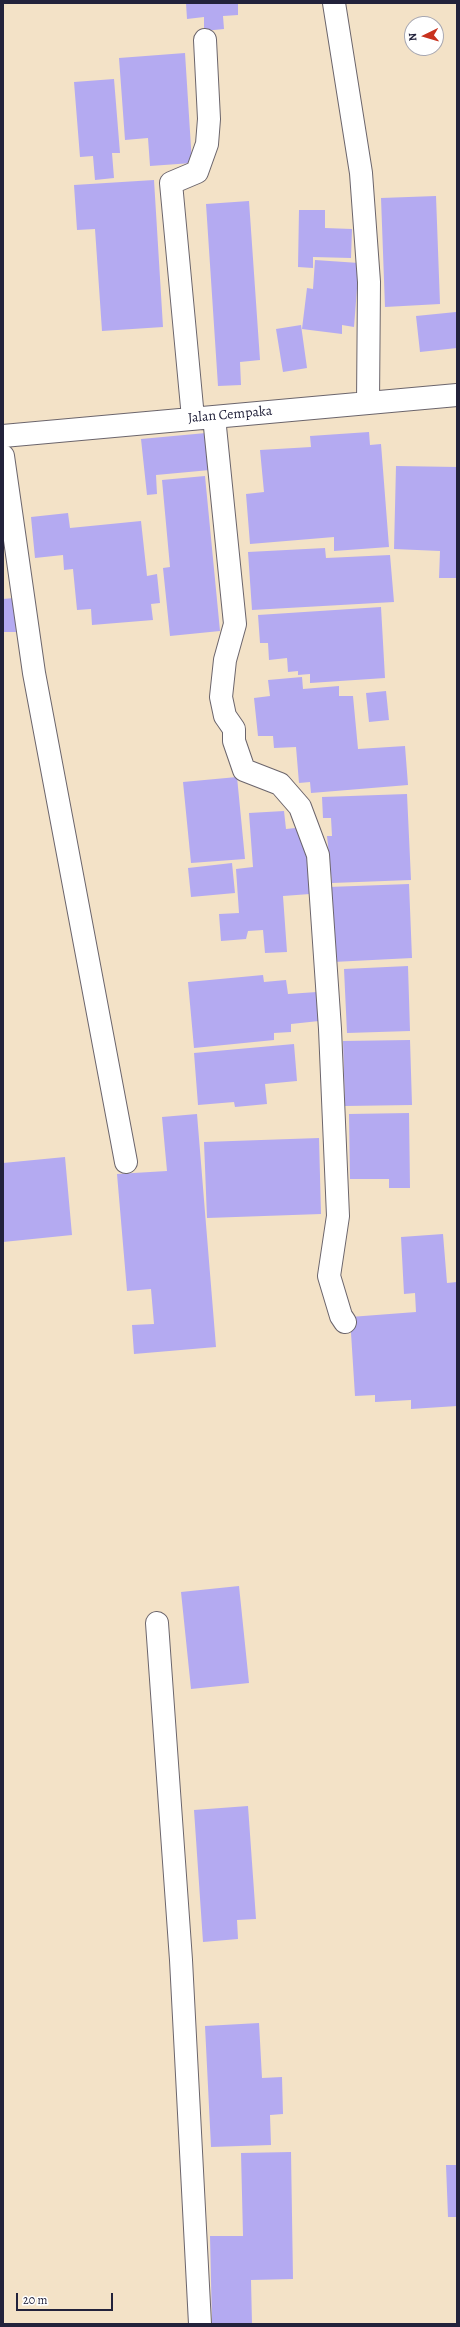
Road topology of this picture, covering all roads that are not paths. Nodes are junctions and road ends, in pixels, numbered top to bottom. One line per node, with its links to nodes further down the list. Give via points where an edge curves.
1 (334, 3): 4 (street, via 361,173 369,282)
2 (205, 40): 6 (street, via 209,119 207,144 197,172 171,183)
3 (457, 395): 4 (street, Jalan Cempaka)
4 (368, 403): 5 (street, Jalan Cempaka)
5 (214, 417): 6 (street, Jalan Cempaka); 10 (street, via 235,624 225,660 221,697 225,716 234,729 234,741 244,770 280,784 300,807 318,855 331,1044 338,1216 329,1276)
6 (193, 418): 7 (street, Jalan Cempaka)
7 (3, 436)
8 (3, 456): 9 (street, via 34,673)
9 (126, 1162)
10 (345, 1322)
11 (157, 1623): 12 (street, via 181,1960)
12 (200, 2324)

